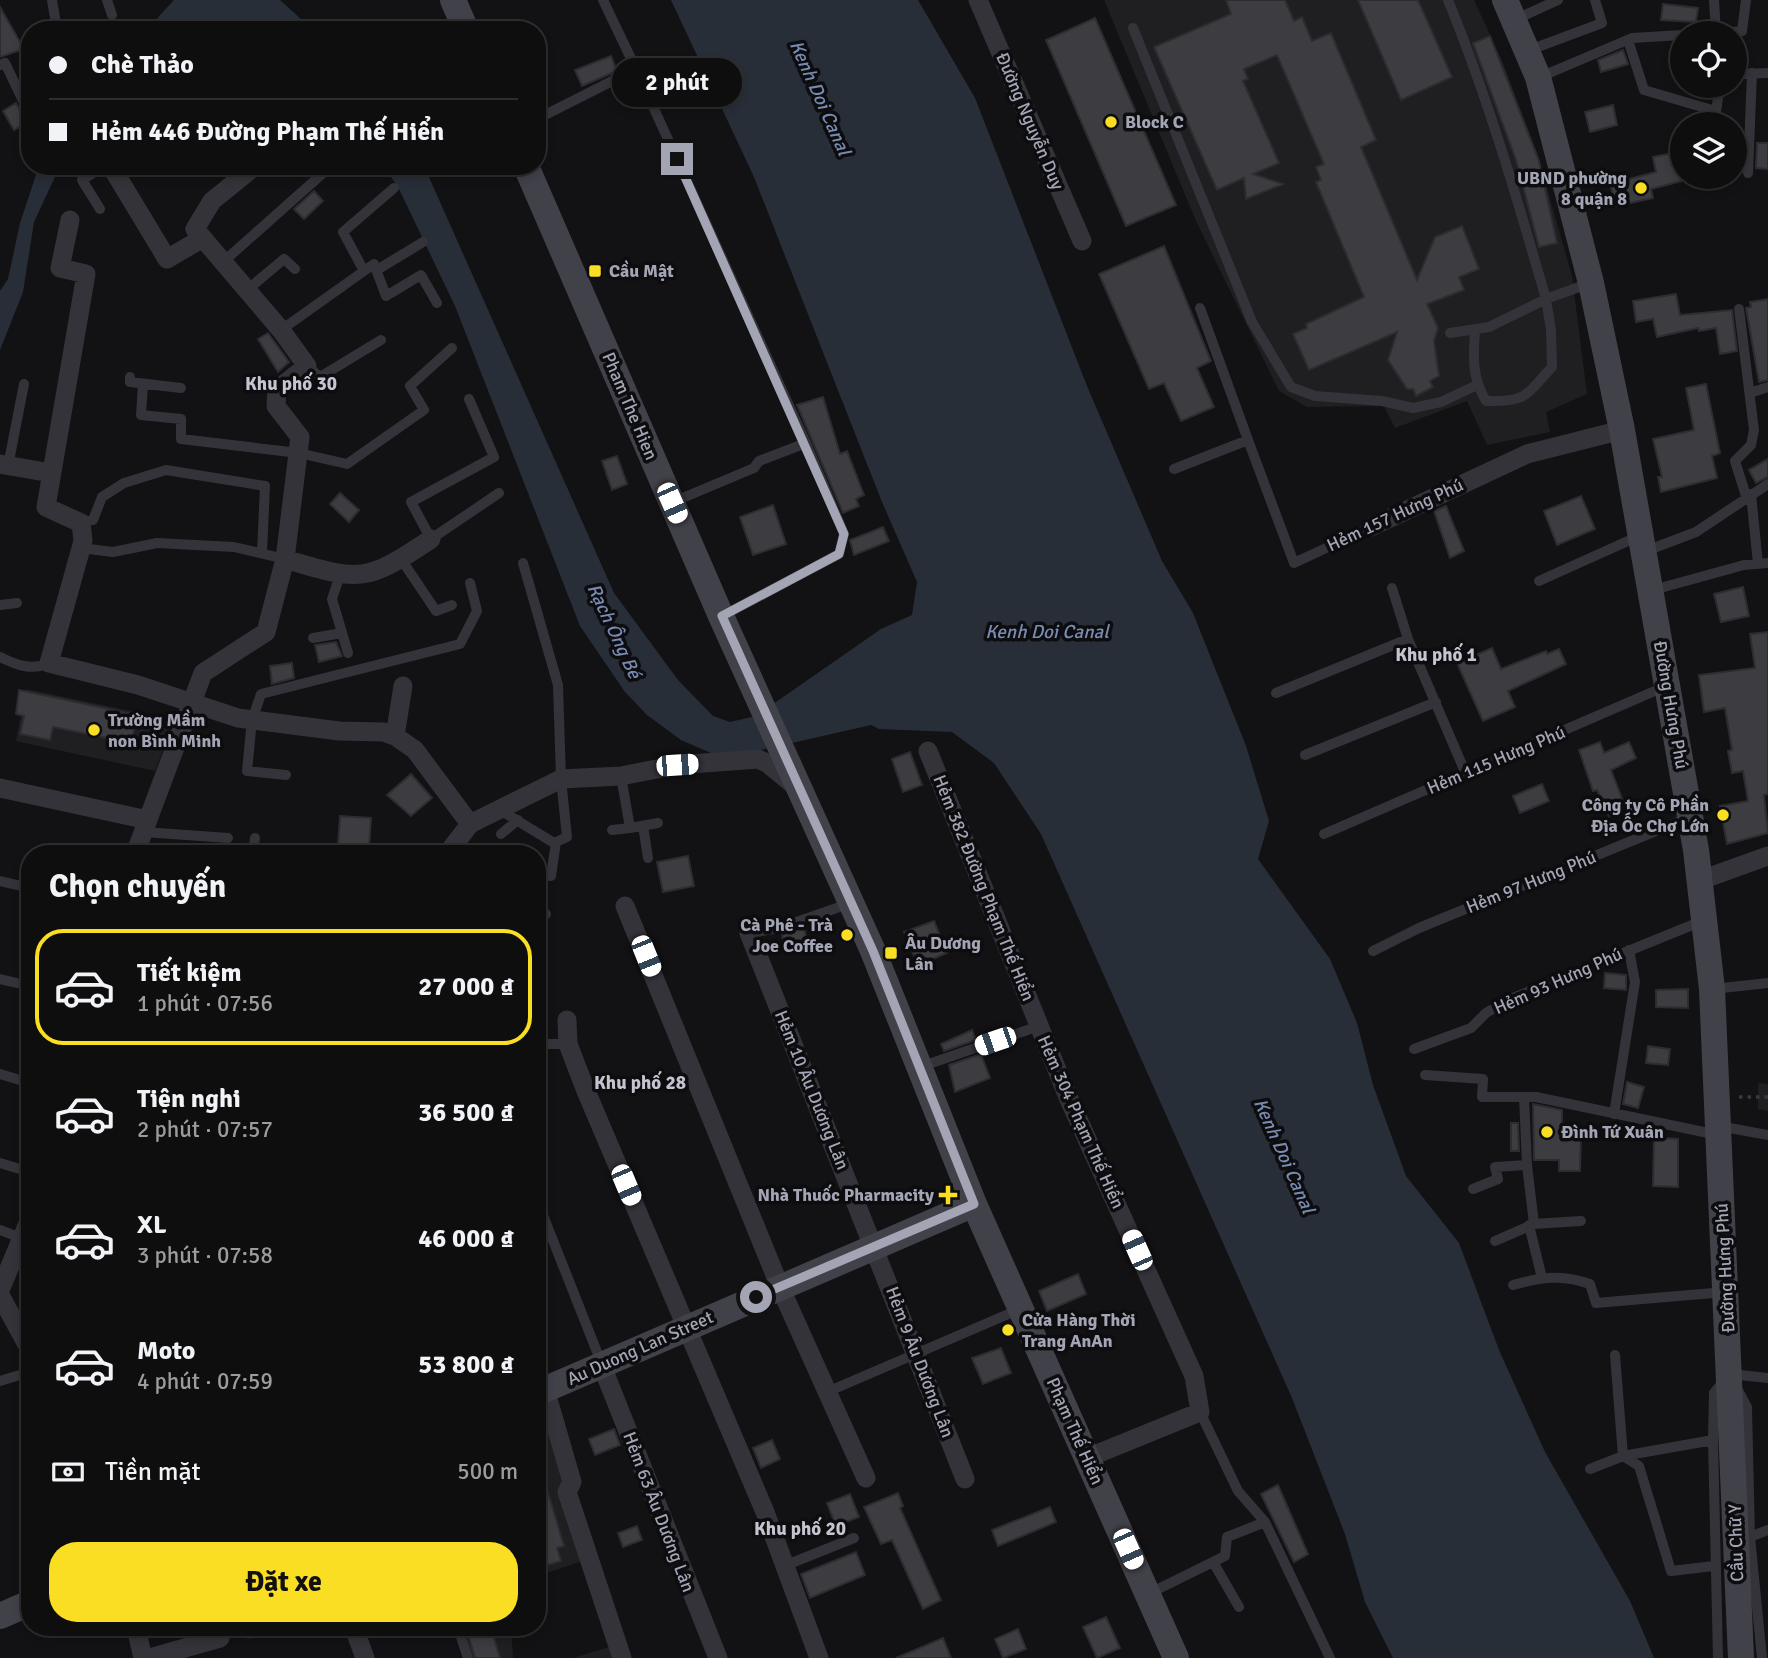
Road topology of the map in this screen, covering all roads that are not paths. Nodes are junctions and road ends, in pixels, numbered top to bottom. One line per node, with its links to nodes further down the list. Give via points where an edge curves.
1 (52, 0): 13 (lane)
2 (107, 0): 12 (lane)
3 (453, 0): 14 (main road)
4 (603, 0): 22 (lane)
5 (978, 0): 42 (street, Đường Nguyễn Duy)
6 (1448, 0): 50 (lane, via 1474,64)
7 (1558, 0): 11 (lane)
8 (1595, 0): 20 (lane, via 1602,23)
9 (1714, 0): 15 (lane)
10 (1746, 0): 16 (lane)
11 (1509, 10): 20 (main road, Đường Hưng Phú)
12 (112, 15)
13 (56, 21)
14 (462, 21)
15 (1715, 21)
16 (1743, 21)
17 (1133, 29): 63 (lane, via 1252,322 1291,387 1315,396 1422,408)
18 (1670, 36): 19 (lane)
19 (1628, 40): 26 (lane); 28 (lane, via 1644,90)
20 (1527, 51): 26 (main road, Đường Hưng Phú)
21 (0, 65): 27 (lane, via 5,63)
22 (636, 69): 31 (lane); 70 (lane)
23 (1747, 73): 24 (lane)
24 (1752, 73): 25 (lane); 32 (lane)
25 (1768, 73)
26 (1538, 77): 48 (main road, Đường Hưng Phú)
27 (21, 96)
28 (1670, 98)
29 (1671, 98): 30 (lane, via 1716,111)
30 (1718, 98)
31 (546, 114)
32 (1748, 173)
33 (90, 175): 39 (lane, via 82,180)
34 (116, 175): 41 (street, via 167,259)
35 (244, 175): 41 (street, via 212,201 195,229)
36 (321, 175): 44 (lane)
37 (530, 175): 78 (main road, Pham The Hien)
38 (394, 188): 47 (lane, via 343,232)
39 (100, 209)
40 (70, 220): 74 (street, via 60,268 86,274)
41 (203, 238): 44 (street)
42 (1082, 241)
43 (423, 242): 46 (lane)
44 (223, 262): 49 (street)
45 (295, 268): 49 (lane, via 284,259)
46 (377, 270): 47 (lane, via 374,264); 51 (lane, via 386,296 421,275)
47 (364, 271): 54 (lane)
48 (1591, 283): 50 (lane); 68 (main road, Đường Hưng Phú)
49 (247, 290): 54 (street)
50 (1546, 299): 55 (lane); 63 (lane, via 1552,367 1514,402 1486,401)
51 (437, 303)
52 (1200, 308): 69 (lane, Hẻm 157 Hưng Phú)
53 (1739, 309): 66 (lane)
54 (281, 330): 59 (street)
55 (1475, 331): 56 (lane); 63 (lane, via 1472,371)
56 (1450, 333)
57 (381, 340): 59 (lane, via 320,377)
58 (452, 348): 71 (lane, via 410,386 424,410 347,464)
59 (307, 366): 71 (street, via 277,390 276,406 300,437)
60 (130, 377): 62 (lane, via 130,382)
61 (24, 384): 72 (lane)
62 (143, 384): 65 (lane); 71 (lane, via 141,415 181,419 180,439)
63 (1476, 385)
64 (1768, 387): 66 (lane)
65 (181, 388)
66 (1750, 393): 77 (lane, via 1751,445 1735,460)
67 (468, 400): 81 (lane, via 494,457 411,502)
68 (1622, 430): 80 (street, Hẻm 157 Hưng Phú, via 1527,454); 82 (main road, Đường Hưng Phú)
69 (1248, 440): 73 (lane); 80 (lane, Hẻm 157 Hưng Phú, via 1294,563)
70 (806, 443): 78 (lane); 97 (lane, via 844,534 839,554)
71 (299, 453): 85 (street)
72 (4, 465): 74 (street)
73 (1174, 469)
74 (51, 472): 79 (street, via 46,507)
75 (1768, 484): 77 (lane)
76 (499, 493): 81 (lane)
77 (1748, 495): 82 (lane, via 1696,532); 88 (lane)
78 (672, 503): 97 (main road, Pham The Hien)
79 (81, 523): 83 (street); 84 (lane, via 93,520 102,498 124,483 166,470 265,486)
80 (1371, 527)
81 (431, 539): 86 (street)
82 (1644, 543): 90 (lane); 93 (main road, Đường Hưng Phú)
83 (81, 548): 84 (lane, via 113,552 157,543); 103 (street)
84 (262, 552): 85 (lane)
85 (285, 559): 89 (street); 107 (street, via 266,632 202,673)
86 (401, 559): 89 (street, via 369,575); 96 (lane, via 436,611)
87 (523, 563): 116 (lane, via 558,685)
88 (1763, 564): 93 (lane)
89 (340, 575): 98 (lane, via 332,598)
90 (1539, 580)
91 (470, 583): 109 (lane, via 477,611 460,644 261,694)
92 (1392, 588): 100 (lane)
93 (1652, 590): 104 (main road, Đường Hưng Phú)
94 (17, 603): 95 (lane)
95 (0, 605)
96 (452, 605)
97 (722, 616): 118 (main road, Pham The Hien)
98 (342, 633): 99 (lane); 101 (lane)
99 (313, 638)
100 (1408, 639): 106 (lane); 108 (lane)
101 (348, 653)
102 (0, 657): 103 (lane, via 18,666 40,668)
103 (49, 663): 107 (street)
104 (1668, 685): 113 (lane, Hẻm 115 Hưng Phú); 120 (main road, Đường Hưng Phú)
105 (403, 686): 110 (street)
106 (1276, 693)
107 (192, 701): 109 (street); 124 (street)
108 (1436, 702): 112 (lane); 113 (lane)
109 (252, 720): 110 (street); 114 (lane, via 247,771)
110 (395, 736): 123 (street, via 415,750)
111 (928, 751): 153 (street, Hẻm 382 Đường Phạm Thế Hiển)
112 (1305, 755)
113 (1466, 774): 129 (lane, Hẻm 115 Hưng Phú)
114 (285, 775)
115 (621, 776): 116 (street); 118 (street, via 677,765 758,759); 126 (lane)
116 (561, 779): 119 (street); 132 (lane, via 567,837)
117 (0, 788): 124 (street)
118 (798, 788): 142 (main road)
119 (499, 809): 121 (lane); 123 (street)
120 (1690, 817): 139 (main road, Đường Hưng Phú); 147 (lane, Hẻm 97 Hưng Phú)
121 (518, 820): 128 (lane); 132 (lane)
122 (658, 823): 125 (lane)
123 (470, 824): 135 (street)
124 (146, 826): 130 (lane); 133 (street)
125 (643, 826): 126 (lane); 137 (lane)
126 (630, 828): 127 (lane)
127 (612, 830)
128 (501, 834)
129 (1324, 834)
130 (228, 838)
131 (255, 838): 134 (lane)
132 (556, 842): 138 (lane, via 551,876)
133 (139, 845)
134 (254, 845)
135 (454, 845)
136 (1768, 856): 139 (street)
137 (648, 858)
138 (546, 875)
139 (1701, 880): 144 (main road, Đường Hưng Phú)
140 (0, 881): 141 (lane)
141 (21, 886)
142 (851, 903): 145 (lane, via 779,928); 157 (main road)
143 (625, 905): 180 (street)
144 (1706, 919): 146 (lane, Hẻm 93 Hưng Phú); 151 (main road, Đường Hưng Phú)
145 (749, 933): 177 (street, Hẻm 10 Âu Dương Lân)
146 (1629, 950): 156 (lane, Hẻm 93 Hưng Phú, via 1508,1000 1471,1028); 162 (lane, via 1636,982)
147 (1373, 951)
148 (0, 979): 150 (lane)
149 (1768, 983): 151 (lane)
150 (21, 984)
151 (1712, 989): 163 (main road, Đường Hưng Phú)
152 (566, 1020): 155 (street)
153 (1039, 1026): 157 (lane); 196 (street, Hẻm 304 Phạm Thế Hiển, via 1194,1376)
154 (546, 1044): 155 (lane)
155 (568, 1044): 184 (street)
156 (1414, 1049)
157 (919, 1067): 169 (main road)
158 (0, 1074): 160 (lane)
159 (1425, 1075): 161 (lane, via 1483,1079 1482,1097)
160 (21, 1080)
161 (1524, 1097): 162 (lane); 166 (lane)
162 (1615, 1114): 163 (lane)
163 (1719, 1131): 164 (lane); 181 (main road, Đường Hưng Phú)
164 (1768, 1135)
165 (0, 1163): 167 (lane)
166 (1527, 1165): 168 (lane, via 1495,1167 1498,1179); 172 (lane)
167 (21, 1169)
168 (1473, 1189)
169 (974, 1204): 177 (main road, Au Duong Lan Street); 183 (main road, Phạm Thế Hiển)
170 (1581, 1221): 172 (lane)
171 (546, 1223): 188 (lane)
172 (1532, 1225): 176 (lane); 178 (lane)
173 (21, 1226): 174 (lane)
174 (0, 1230)
175 (21, 1240): 182 (street)
176 (1495, 1241)
177 (875, 1246): 180 (main road, Au Duong Lan Street); 186 (street, Hẻm 9 Âu Dương Lân)
178 (1542, 1278): 179 (lane); 181 (lane, via 1571,1277 1590,1284 1596,1303)
179 (1513, 1285)
180 (780, 1287): 184 (main road, Au Duong Lan Street); 194 (street)
181 (1725, 1292): 189 (main road, Đường Hưng Phú)
182 (0, 1293): 185 (street)
183 (1021, 1309): 186 (lane); 199 (main road, Phạm Thế Hiển)
184 (686, 1326): 188 (main road, Au Duong Lan Street); 208 (street, via 765,1512)
185 (21, 1333)
186 (917, 1353): 194 (lane); 202 (street, Hẻm 9 Âu Dương Lân)
187 (1615, 1355): 198 (lane)
188 (602, 1366): 193 (main road, Au Duong Lan Street); 223 (street, Hẻm 63 Âu Dương Lân)
189 (1730, 1374): 191 (lane); 197 (main road, Đường Hưng Phú); 205 (lane, via 1746,1407)
190 (21, 1375): 192 (lane)
191 (1768, 1378)
192 (0, 1381)
193 (546, 1389)
194 (827, 1392): 201 (street)
195 (546, 1406): 222 (street, via 572,1482 567,1492)
196 (1200, 1412): 199 (street); 203 (lane, Hẻm 304 Phạm Thế Hiển, via 1238,1491)
197 (1722, 1434): 198 (lane); 209 (lane); 228 (main road, Cầu Chữ Y)
198 (1623, 1456): 200 (lane); 209 (lane, via 1639,1466 1671,1571)
199 (1087, 1458): 210 (main road, Phạm Thế Hiển)
200 (1590, 1469)
201 (866, 1478)
202 (965, 1479)
203 (1265, 1522): 207 (lane, via 1227,1537 1225,1556); 226 (lane, Hẻm 304 Phạm Thế Hiển)
204 (1768, 1530): 205 (lane)
205 (1750, 1537): 229 (lane)
206 (854, 1538): 208 (lane)
207 (1213, 1562): 210 (lane); 212 (lane)
208 (783, 1566): 224 (street)
209 (1714, 1566): 227 (lane)
210 (1148, 1594): 225 (main road, Phạm Thế Hiển)
211 (21, 1607): 213 (main road)
212 (1239, 1607)
213 (0, 1616)
214 (138, 1636): 218 (street)
215 (357, 1636): 220 (street)
216 (461, 1636): 221 (lane)
217 (220, 1638): 219 (street)
218 (143, 1658)
219 (149, 1658)
220 (365, 1658)
221 (468, 1658)
222 (622, 1658)
223 (718, 1658)
224 (818, 1658)
225 (1176, 1658)
226 (1330, 1658)
227 (1718, 1658)
228 (1741, 1658)
229 (1762, 1658)

